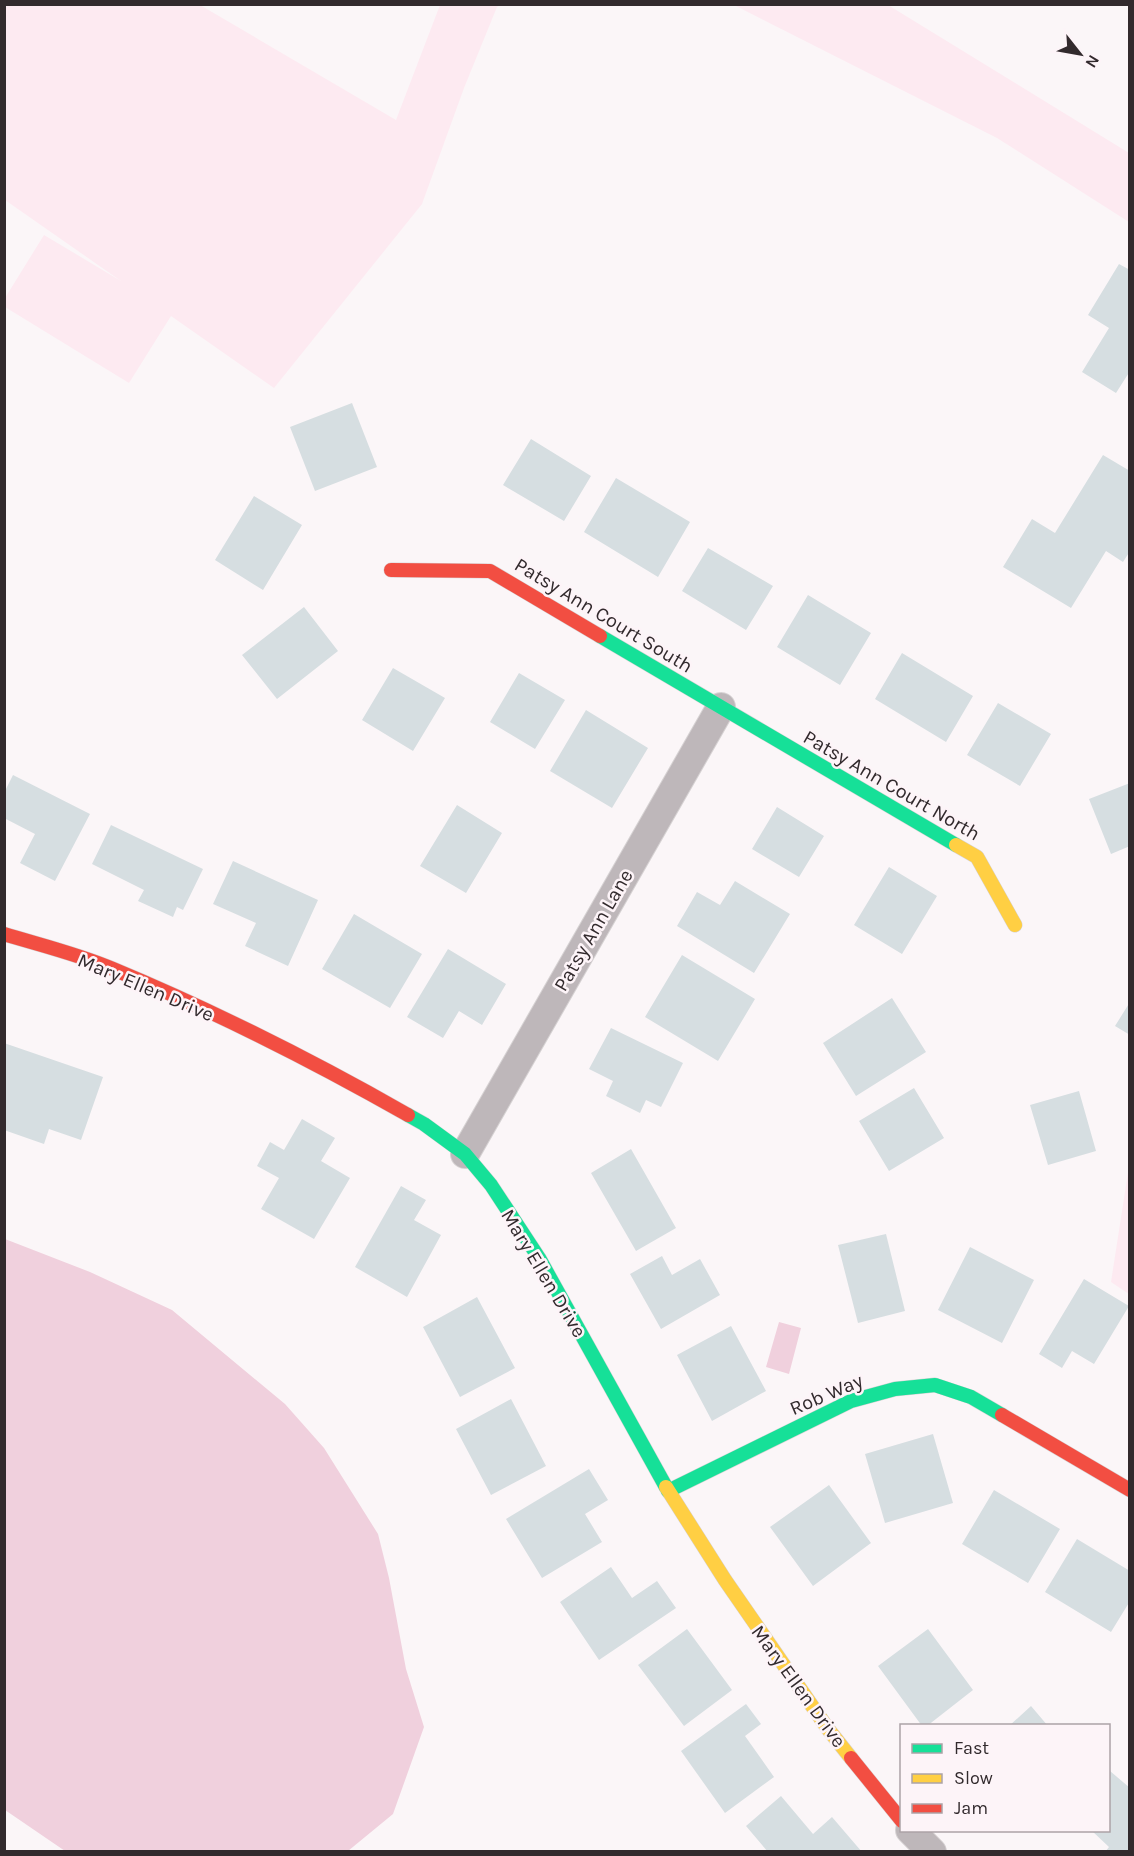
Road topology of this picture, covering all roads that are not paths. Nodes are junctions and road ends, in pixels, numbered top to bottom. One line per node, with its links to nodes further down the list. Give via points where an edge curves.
1 (391, 570): 2 (street, Patsy Ann Court South, via 490,571)
2 (721, 707): 3 (street, Patsy Ann Court North, via 977,857); 5 (street, Patsy Ann Lane)
3 (1015, 925)
4 (4, 934): 5 (street, Mary Ellen Drive, via 111,968 200,1008 325,1068 424,1124)
5 (465, 1154): 7 (street, Mary Ellen Drive, via 491,1185 539,1258)
6 (1130, 1490): 7 (street, Rob Way, via 971,1397 935,1385 895,1389 851,1401)
7 (668, 1491): 8 (street, Mary Ellen Drive, via 828,1729)
8 (900, 1819)
9 (912, 1832): 10 (street)
10 (932, 1851)

